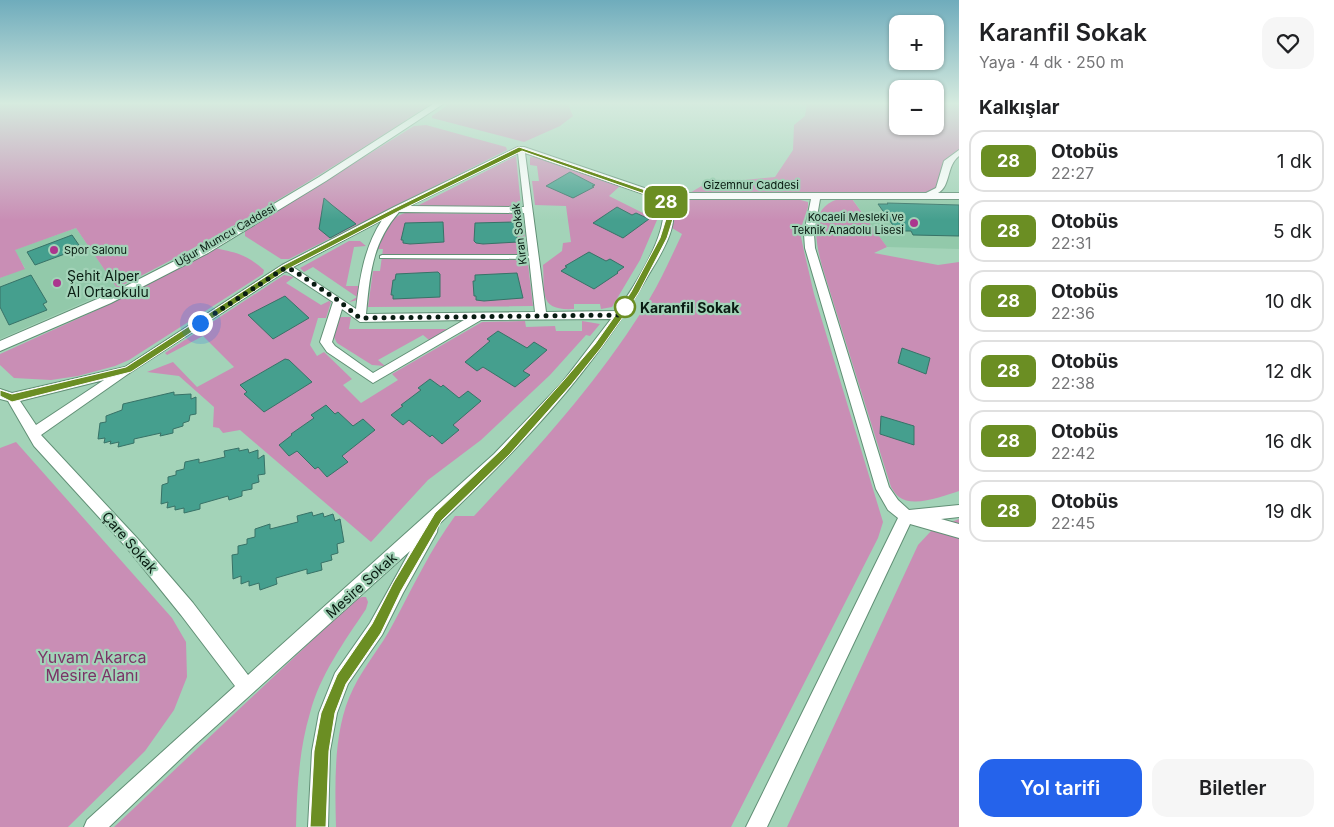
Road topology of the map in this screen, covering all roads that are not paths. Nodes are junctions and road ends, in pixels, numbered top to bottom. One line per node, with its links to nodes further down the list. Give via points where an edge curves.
1 (378, 143): 20 (street, Uğur Mumcu Caddesi, via 174,265 108,300)
2 (521, 148): 4 (street, Gizemnur Caddesi); 8 (street); 9 (street, Kıran Sokak)
3 (959, 152): 6 (street, via 948,161 940,189)
4 (658, 196): 5 (street, Gizemnur Caddesi); 16 (street, Mesire Sokak, via 670,211 668,225)
5 (816, 196): 6 (street, Gizemnur Caddesi); 26 (street, via 809,234 815,266 883,489 893,505)
6 (928, 196): 7 (street, Gizemnur Caddesi)
7 (959, 196)
8 (397, 209): 9 (street); 10 (street); 11 (street, via 383,224)
9 (528, 210): 18 (street, Kıran Sokak)
10 (355, 232): 11 (street, via 367,236); 14 (street)
11 (371, 246): 19 (street)
12 (527, 257): 13 (street)
13 (382, 258)
14 (285, 268): 15 (street); 21 (street)
15 (339, 301): 17 (street, via 326,342 374,379); 19 (street)
16 (620, 315): 18 (street); 25 (street, Mesire Sokak, via 568,383 507,451)
17 (479, 317): 18 (street); 19 (street)
18 (541, 317)
19 (360, 318)
20 (0, 346)
21 (128, 370): 22 (street); 23 (street)
22 (6, 396): 23 (street, Çare Sokak)
23 (34, 433): 28 (street, Çare Sokak, via 137,549)
24 (959, 511): 26 (street)
25 (438, 516): 28 (street, Mesire Sokak); 30 (street, via 376,629 341,679 328,713 321,751)
26 (906, 516): 27 (street); 31 (street)
27 (959, 531)
28 (246, 687): 29 (street, Mesire Sokak)
29 (94, 827)
30 (318, 827)
31 (756, 827)

